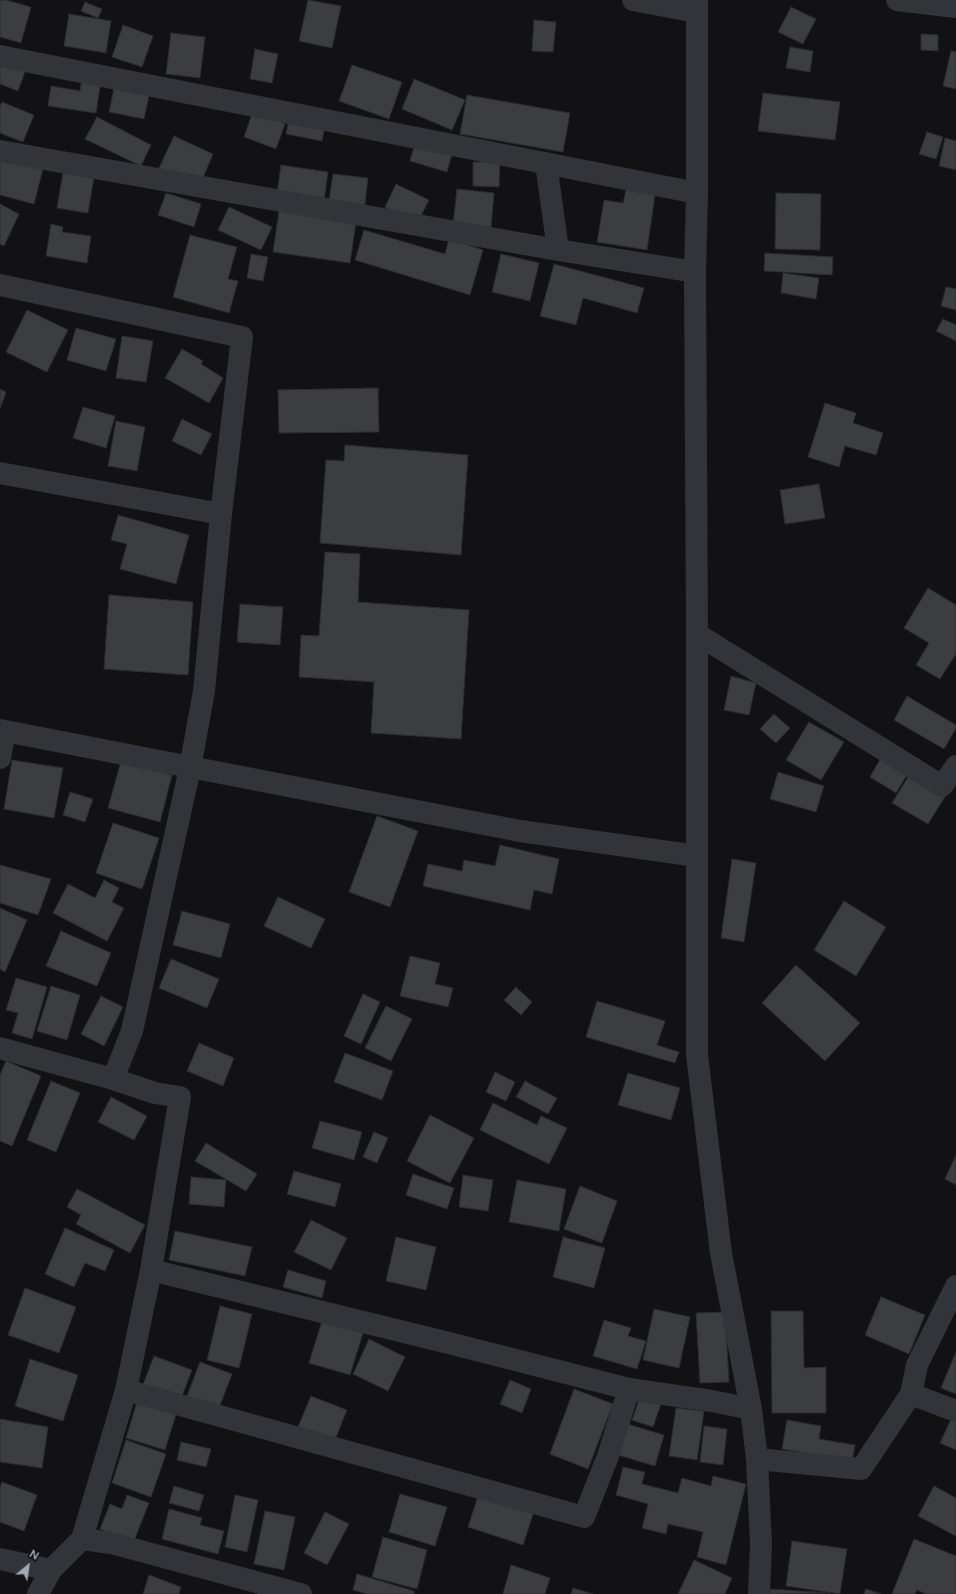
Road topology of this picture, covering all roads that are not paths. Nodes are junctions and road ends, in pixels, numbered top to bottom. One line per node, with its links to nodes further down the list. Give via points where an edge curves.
1 (633, 0): 3 (street, via 691,11)
2 (897, 0): 4 (street)
3 (697, 5): 8 (street)
4 (956, 7)
5 (0, 56): 7 (street)
6 (0, 151): 9 (street)
7 (546, 163): 8 (street); 9 (street)
8 (697, 193): 10 (street)
9 (558, 250): 10 (street)
10 (695, 272): 14 (street)
11 (0, 286): 13 (street, via 242,337)
12 (0, 472): 13 (street)
13 (222, 514): 18 (street, via 204,691)
14 (697, 634): 17 (street, via 942,786); 19 (street)
15 (2, 731): 16 (street); 18 (street)
16 (0, 758)
17 (956, 766)
18 (190, 768): 19 (street, via 520,831); 21 (street, via 132,1031)
19 (697, 856): 27 (street, via 697,1055 721,1253)
20 (0, 1048): 21 (street)
21 (113, 1079): 22 (street, via 154,1093 180,1097)
22 (151, 1270): 24 (street); 25 (street)
23 (956, 1286): 26 (street, via 917,1365)
24 (628, 1389): 25 (street, via 608,1456 584,1517); 27 (street)
25 (126, 1390): 30 (street)
26 (911, 1394): 28 (street); 29 (street, via 861,1469)
27 (751, 1409): 29 (street)
28 (956, 1411)
29 (757, 1459): 35 (street, via 761,1544)
30 (82, 1539): 32 (street); 34 (street, via 111,1543)
31 (0, 1559): 32 (street)
32 (51, 1570): 33 (street)
33 (38, 1594)
34 (301, 1594)
35 (759, 1594)

